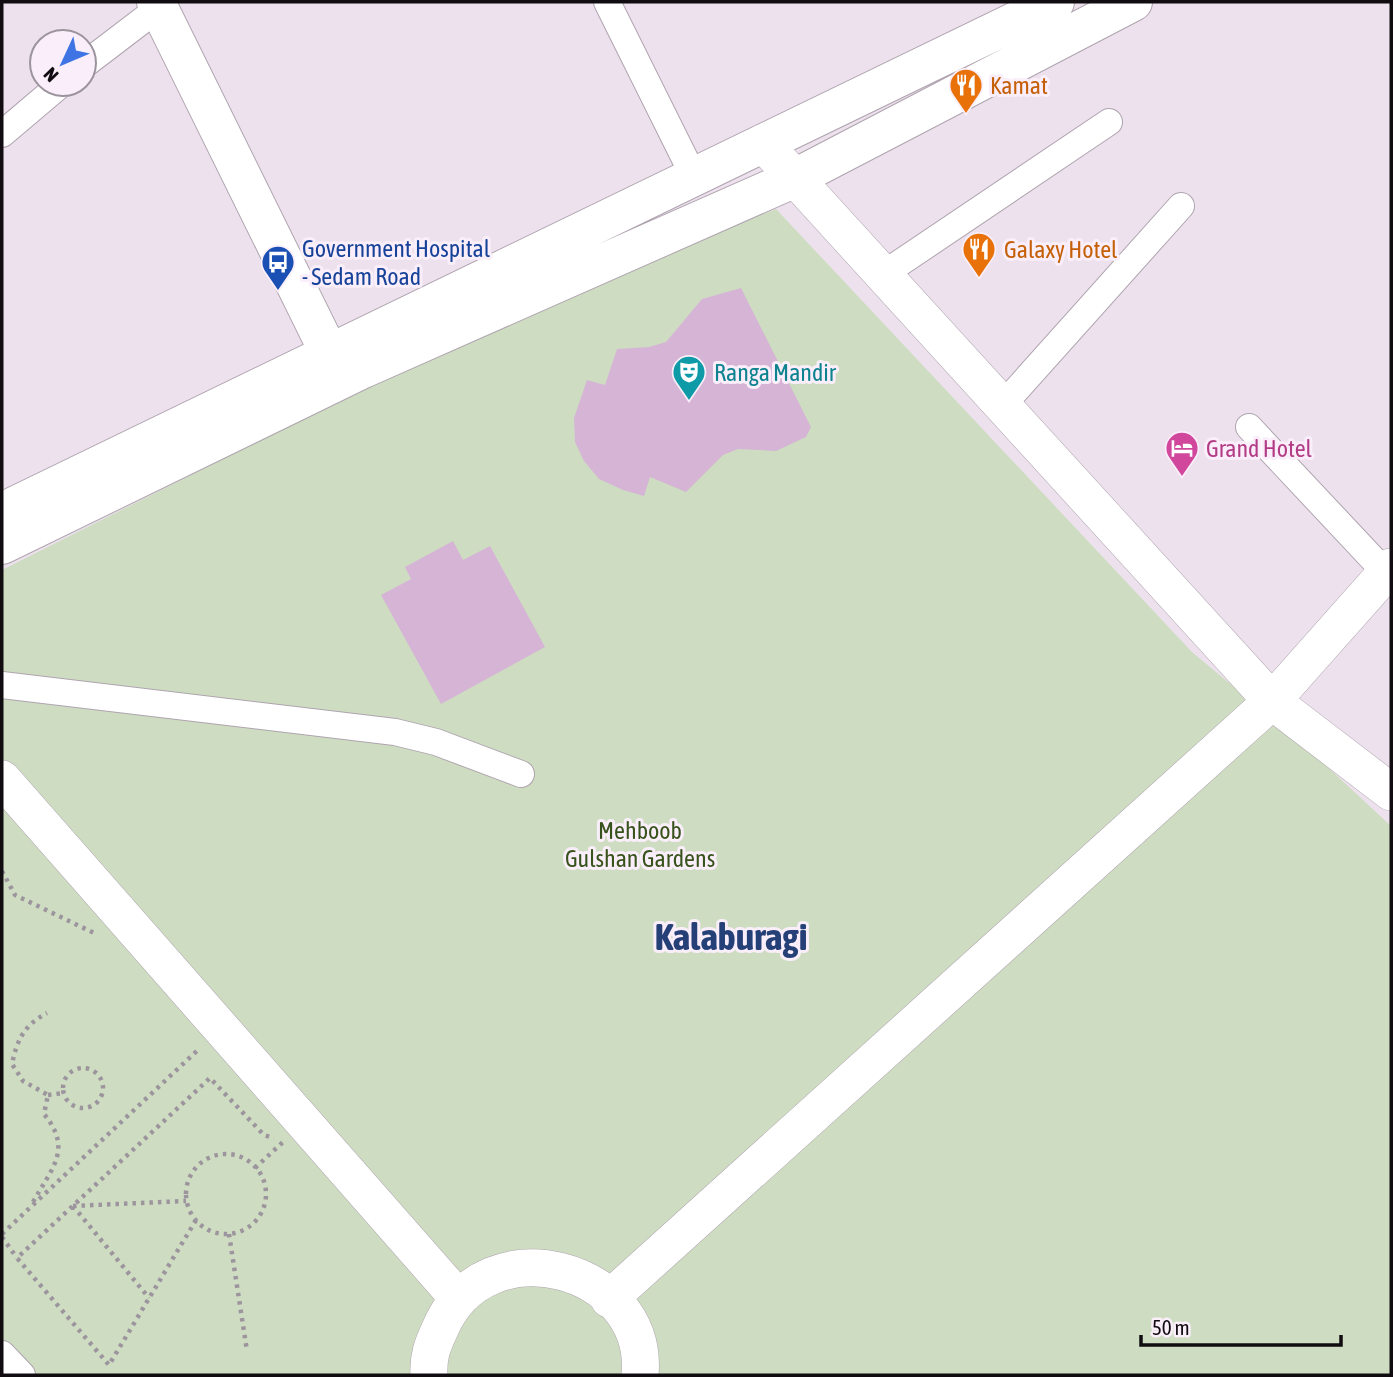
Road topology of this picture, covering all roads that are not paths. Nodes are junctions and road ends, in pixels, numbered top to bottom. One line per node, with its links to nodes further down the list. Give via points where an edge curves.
1 (607, 2): 10 (street)
2 (1055, 2): 9 (main road)
3 (1133, 2): 11 (main road)
4 (166, 4): 5 (street); 14 (main road)
5 (98, 55)
6 (44, 98): 8 (street)
7 (1109, 122): 13 (street)
8 (2, 134)
9 (763, 143): 10 (main road); 11 (street)
10 (694, 177): 14 (main road)
11 (793, 179): 13 (street); 14 (main road)
12 (1181, 206): 15 (street)
13 (882, 275): 15 (street)
14 (347, 361): 17 (main road); 18 (main road)
15 (1002, 406): 21 (street)
16 (1249, 427): 19 (street)
17 (2, 512)
18 (2, 545)
19 (1388, 570): 21 (street)
20 (2, 685): 22 (street, via 416,736)
21 (1272, 701): 24 (street); 26 (street)
22 (520, 774)
23 (2, 779): 25 (street)
24 (1391, 792)
25 (459, 1299): 26 (street, via 479,1280 514,1267 536,1265 586,1278); 29 (street, via 449,1308 428,1356)
26 (609, 1299): 30 (street, via 624,1313 642,1357)
27 (2, 1353): 28 (street)
28 (22, 1375)
29 (429, 1375)
30 (640, 1375)

